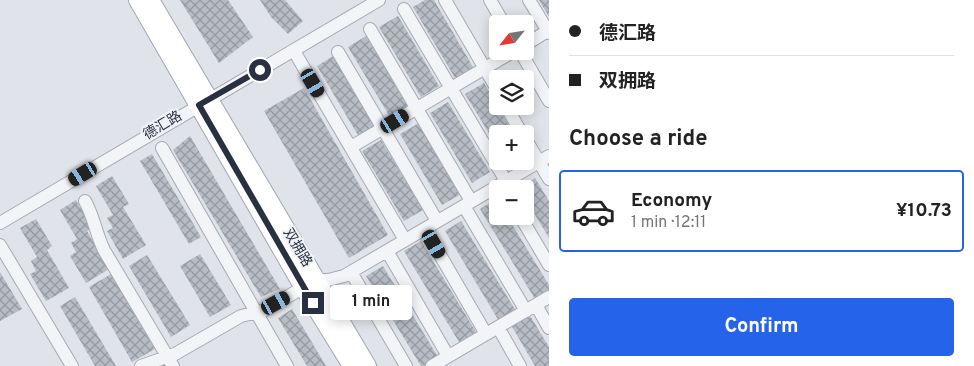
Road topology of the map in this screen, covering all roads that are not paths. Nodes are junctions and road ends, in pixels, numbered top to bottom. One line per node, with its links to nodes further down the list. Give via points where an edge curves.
1 (137, 0): 20 (main road, 双拥路)
2 (151, 0): 20 (main road, 双拥路)
3 (379, 0): 12 (street, 德汇路)
4 (445, 0): 16 (street)
5 (490, 0): 8 (street)
6 (529, 0): 10 (street)
7 (404, 9): 18 (street)
8 (499, 15)
9 (370, 29): 21 (street)
10 (549, 32): 11 (street)
11 (534, 40)
12 (294, 50): 20 (street, 德汇路); 23 (street)
13 (338, 52): 22 (street)
14 (498, 60): 16 (street)
15 (525, 60): 19 (street)
16 (484, 68): 17 (street); 18 (street)
17 (489, 76)
18 (451, 88): 21 (street); 28 (street)
19 (549, 101)
20 (204, 102): 33 (street, 德汇路); 42 (main road, 双拥路)
21 (418, 108): 22 (street); 32 (street)
22 (383, 128): 23 (street); 34 (street)
23 (351, 147): 37 (street)
24 (162, 148): 45 (street)
25 (534, 148): 26 (street)
26 (544, 159): 27 (street); 29 (street)
27 (549, 179)
28 (500, 180)
29 (511, 180)
30 (489, 193): 32 (street)
31 (85, 201): 51 (street, via 96,235)
32 (468, 204): 34 (street); 44 (street)
33 (2, 217)
34 (437, 222): 36 (street)
35 (525, 225): 40 (street)
36 (425, 229): 37 (street); 48 (street)
37 (405, 240): 39 (street)
38 (0, 245): 52 (street)
39 (387, 251): 41 (street); 49 (street)
40 (549, 265)
41 (351, 272): 42 (street); 57 (street)
42 (310, 284): 45 (street); 55 (main road, 双拥路); 56 (main road, 双拥路)
43 (549, 297): 44 (street)
44 (531, 308): 46 (street); 47 (street)
45 (257, 312): 50 (street); 51 (street, via 241,316 174,354)
46 (498, 327): 48 (street); 59 (street)
47 (549, 328)
48 (486, 334): 49 (street)
49 (448, 356): 58 (street)
50 (277, 360): 54 (street)
51 (170, 361): 53 (street)
52 (72, 366)
53 (141, 366)
54 (287, 366)
55 (351, 366)
56 (368, 366)
57 (406, 366)
58 (432, 366)
59 (520, 366)

